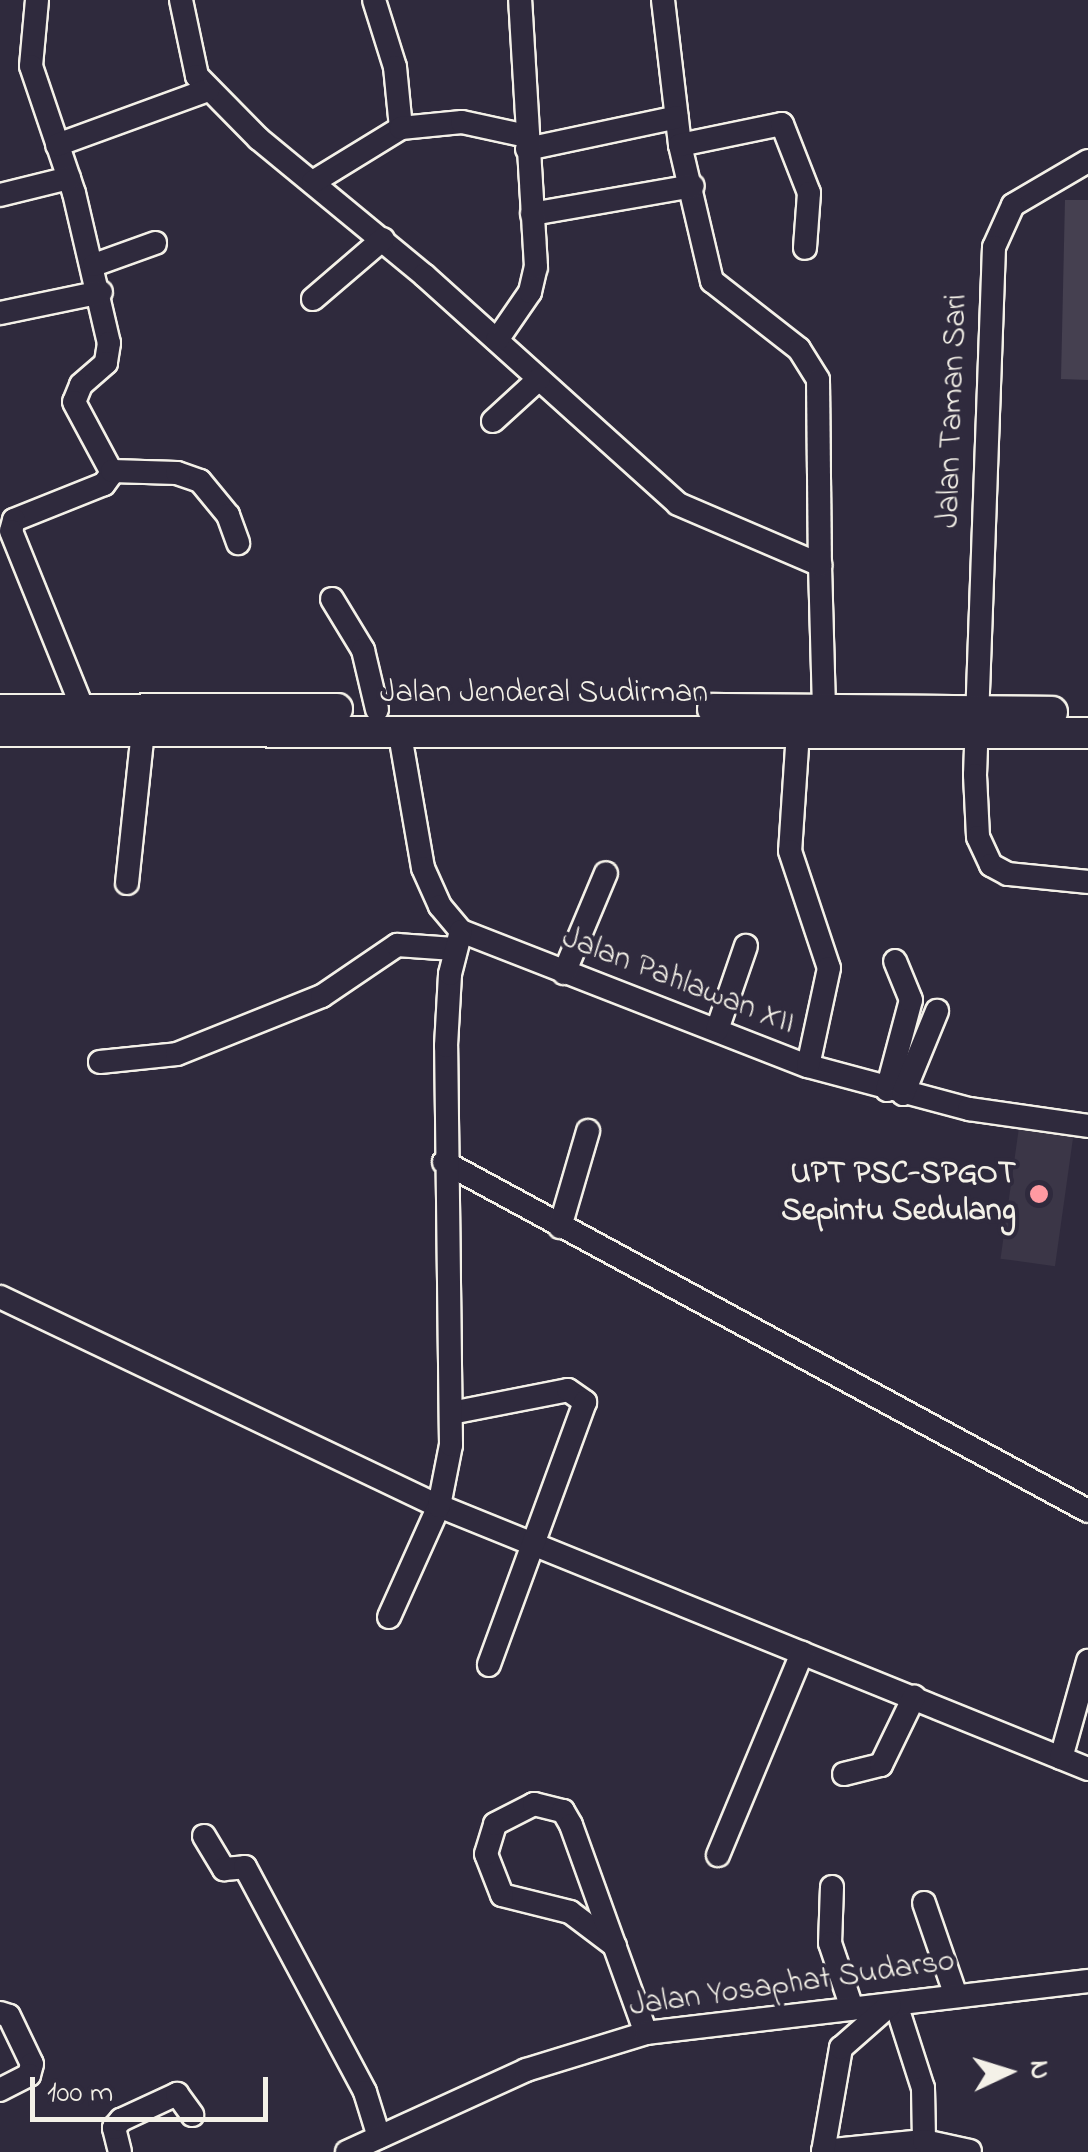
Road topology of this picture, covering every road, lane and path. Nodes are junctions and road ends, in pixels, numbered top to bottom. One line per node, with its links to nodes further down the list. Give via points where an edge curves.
1 (37, 0): 11 (street, via 31,66)
2 (180, 0): 6 (street, via 188,53)
3 (374, 0): 8 (street, via 395,67)
4 (520, 0): 9 (street)
5 (663, 0): 7 (street)
6 (208, 90): 11 (street); 14 (street)
7 (677, 117): 9 (street); 10 (street)
8 (400, 128): 9 (street, via 462,122); 14 (street)
9 (527, 143): 17 (street)
10 (680, 144): 15 (street); 20 (street, via 782,124 809,193)
11 (58, 145): 13 (street)
12 (1088, 161): 37 (street, Jalan Taman Sari, via 1013,206 994,247)
13 (69, 178): 16 (street); 21 (street)
14 (313, 182): 18 (street)
15 (693, 186): 17 (street); 30 (street, via 716,289 798,350 818,380)
16 (0, 194)
17 (532, 214): 25 (street, via 533,283)
18 (383, 239): 23 (street); 25 (street)
19 (155, 243): 21 (street)
20 (806, 248)
21 (94, 265): 22 (street)
22 (101, 292): 24 (street); 28 (street, via 108,358 74,402)
23 (313, 299)
24 (0, 313)
25 (498, 340): 26 (street)
26 (539, 379): 27 (street); 30 (street, via 678,504)
27 (493, 421)
28 (112, 471): 29 (street, via 176,473 200,481 228,515); 38 (street, via 104,484 11,525)
29 (238, 544)
30 (820, 566): 32 (street)
31 (332, 599): 35 (street, via 363,650)
32 (824, 709): 35 (highway, Jalan Jenderal Sudirman); 37 (highway, Jalan Jenderal Sudirman)
33 (0, 710): 38 (highway, Jalan Jenderal Sudirman)
34 (1088, 712): 37 (highway, Jalan Jenderal Sudirman)
35 (388, 719): 36 (highway, Jalan Jenderal Sudirman); 41 (highway, Jalan Jenderal Sudirman); 46 (street, via 427,882)
36 (280, 720): 38 (highway, Jalan Jenderal Sudirman); 39 (highway, Jalan Jenderal Sudirman)
37 (978, 723): 41 (highway, Jalan Jenderal Sudirman); 42 (highway, Jalan Jenderal Sudirman); 45 (street, Jalan Taman Sari, via 976,823 986,860 1008,874)
38 (76, 724): 39 (highway, Jalan Jenderal Sudirman); 40 (highway, Jalan Jenderal Sudirman)
39 (144, 731): 44 (street)
40 (0, 732)
41 (798, 732): 53 (street, via 790,851 830,968)
42 (1088, 733)
43 (606, 873): 49 (street)
44 (128, 882)
45 (1088, 882)
46 (458, 940): 49 (street, Jalan Pahlawan XII); 52 (street, via 398,945 322,996 178,1054); 57 (street)
47 (746, 946): 51 (street)
48 (896, 961): 54 (street, via 911,1000)
49 (564, 973): 51 (street, Jalan Pahlawan XII)
50 (937, 1012): 54 (street)
51 (718, 1030): 53 (street, Jalan Pahlawan XII)
52 (100, 1062)
53 (808, 1066): 54 (street, Jalan Pahlawan XII)
54 (895, 1092): 55 (street, Jalan Pahlawan XII)
55 (1088, 1126)
56 (588, 1132): 58 (street)
57 (444, 1162): 58 (street); 60 (street)
58 (560, 1227): 62 (street)
59 (0, 1297): 61 (street)
60 (451, 1413): 61 (street); 63 (street, via 568,1390 583,1397 583,1417)
61 (439, 1506): 63 (street); 64 (street)
62 (1088, 1511)
63 (534, 1543): 65 (street); 67 (street)
64 (389, 1616)
65 (802, 1653): 68 (street); 74 (street)
66 (1088, 1661): 69 (street)
67 (489, 1665)
68 (914, 1697): 70 (street); 72 (street, via 882,1764)
69 (1080, 1723): 70 (street)
70 (1061, 1758): 71 (street)
71 (1088, 1769)
72 (844, 1774)
73 (204, 1836): 88 (street, via 224,1869 245,1867)
74 (718, 1855)
75 (832, 1887): 81 (street, via 830,1944)
76 (924, 1902): 79 (street)
77 (615, 1946): 77 (street, via 563,1811 534,1804 495,1824 486,1854 495,1888 511,1901 570,1912); 84 (street)
78 (1088, 1981): 79 (street, Jalan Yosaphat Sudarso)
79 (956, 1996): 80 (street, Jalan Yosaphat Sudarso)
80 (893, 2004): 81 (street, Jalan Yosaphat Sudarso); 85 (street); 89 (street, via 922,2088)
81 (852, 2008): 82 (street, Jalan Yosaphat Sudarso)
82 (810, 2011): 84 (street, Jalan Yosaphat Sudarso); 85 (street)
83 (0, 2013): 86 (street, via 13,2022 32,2064 29,2074)
84 (646, 2034): 88 (street, Jalan Yosaphat Sudarso)
85 (841, 2048): 91 (street)
86 (0, 2090)
87 (192, 2116): 93 (street, via 177,2094 121,2120 114,2128)
88 (375, 2125): 94 (street, Jalan Yosaphat Sudarso)
89 (924, 2141): 90 (street); 92 (street)
90 (895, 2147): 91 (street)
91 (823, 2151)
92 (970, 2151)
93 (120, 2152)
94 (347, 2152)

